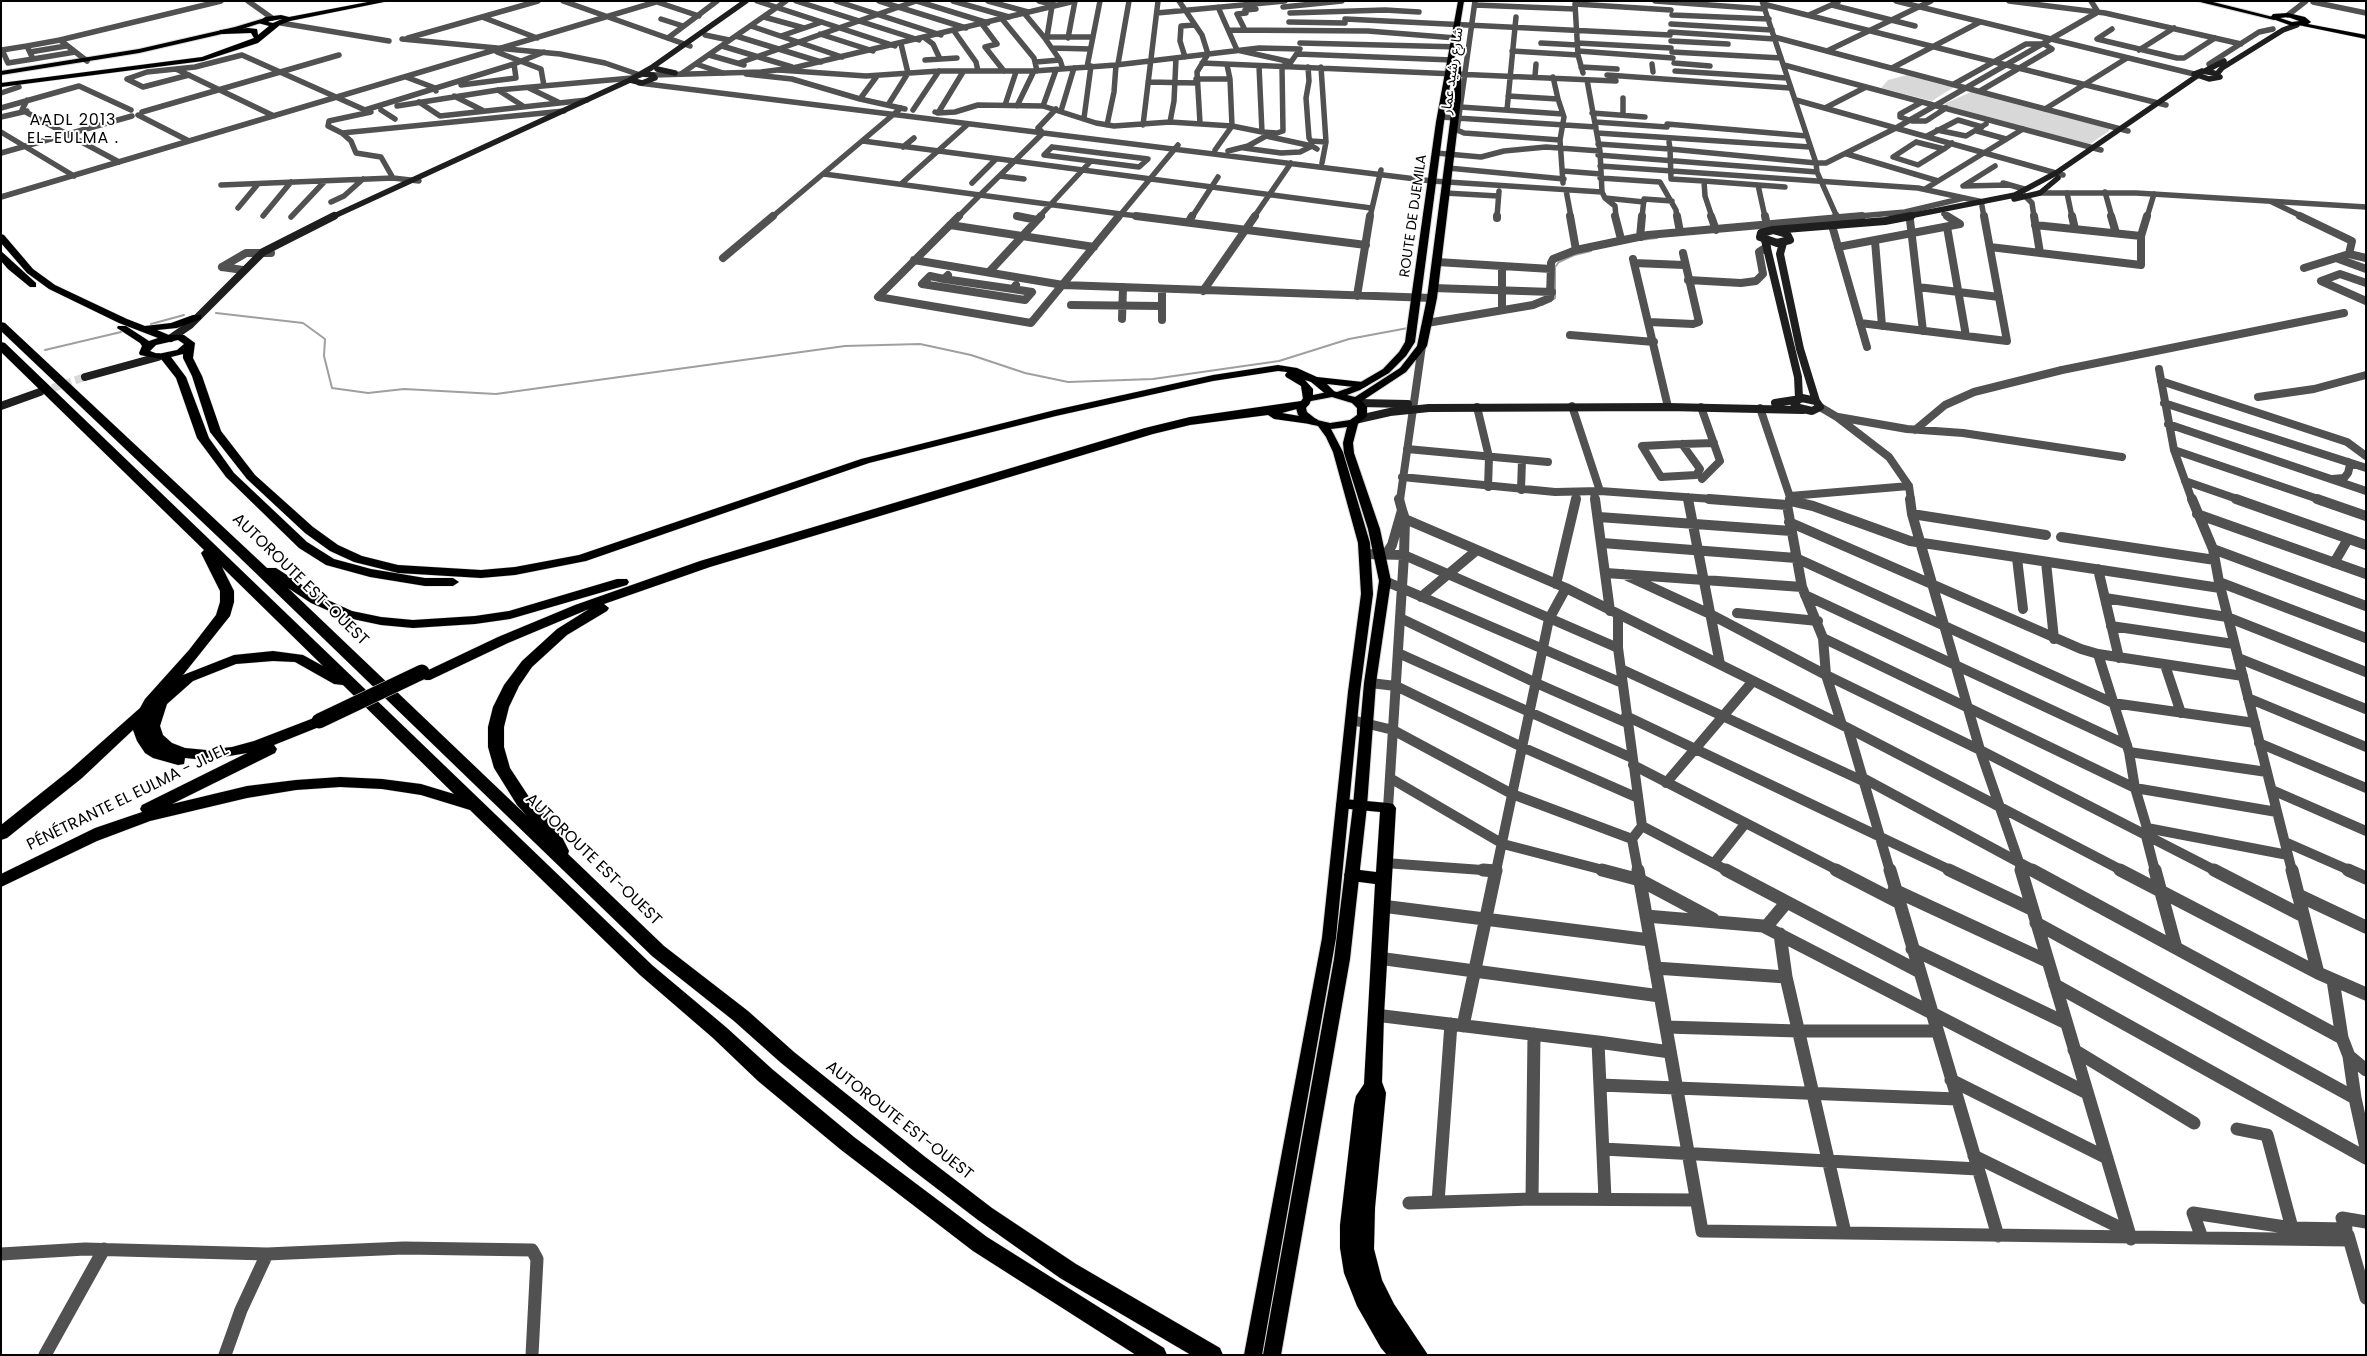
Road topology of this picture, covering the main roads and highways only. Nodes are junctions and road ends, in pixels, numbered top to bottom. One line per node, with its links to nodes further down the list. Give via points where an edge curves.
1 (373, 1): 10 (highway)
2 (386, 1): 10 (highway)
3 (746, 1): 16 (main road)
4 (755, 1): 16 (main road)
5 (1461, 1): 12 (main road, ROUTE DE DJEMILA)
6 (2199, 1): 9 (main road)
7 (2212, 1): 9 (main road)
8 (1473, 2): 12 (main road)
9 (2280, 18): 11 (highway); 22 (main road, via 2273,29)
10 (276, 21): 13 (main road); 14 (highway); 27 (highway, via 256,41 203,59)
11 (2301, 22): 15 (highway); 22 (main road, via 2222,68 2217,74 2220,77)
12 (1461, 24): 17 (main road); 17 (main road, ROUTE DE DJEMILA, via 1456,38)
13 (223, 32): 14 (highway, via 248,30); 19 (main road, via 87,61)
14 (255, 36): 27 (highway, via 190,60)
15 (2366, 36)
16 (688, 45): 18 (main road); 23 (main road)
17 (1458, 47): 21 (main road); 21 (main road, ROUTE DE DJEMILA, via 1452,60)
18 (657, 69): 20 (main road); 24 (main road)
19 (1, 73)
20 (677, 73)
21 (1458, 73): 52 (main road, ROUTE DE DJEMILA, via 1441,117 1410,342 1386,371); 57 (main road, via 1457,118 1432,298 1422,346 1403,370)
22 (2202, 73): 28 (main road)
23 (641, 74): 24 (main road); 25 (main road)
24 (654, 77): 26 (main road)
25 (631, 78): 26 (main road); 29 (main road)
26 (639, 83): 29 (main road)
27 (1, 84)
28 (2163, 104): 30 (main road, via 2101,150); 30 (main road, via 2120,128)
29 (444, 168): 31 (main road)
30 (2059, 174): 32 (main road); 32 (main road, via 2041,191)
31 (416, 180): 41 (main road, via 298,233 262,253); 45 (main road, via 271,253 195,328)
32 (2022, 193): 33 (main road)
33 (1982, 204): 34 (main road); 34 (main road)
34 (1913, 218): 35 (main road); 36 (main road)
35 (1839, 222)
36 (1789, 236): 38 (main road, via 1769,229 1760,234); 39 (main road, via 1790,240)
37 (1, 237): 43 (highway, via 30,271 52,287)
38 (1766, 243): 39 (main road); 55 (main road, via 1798,377)
39 (1783, 243): 61 (main road, via 1780,254)
40 (1, 254): 47 (highway, via 11,267 46,293 124,330 144,341)
41 (197, 316): 43 (highway, via 163,328); 44 (main road, via 190,325)
42 (1, 325): 68 (highway, AUTOROUTE EST-OUEST)
43 (137, 327): 44 (highway)
44 (170, 338): 45 (highway); 47 (highway)
45 (189, 343): 48 (highway, via 180,352); 51 (highway, via 188,358 198,376 216,432 251,477 309,530 334,548 358,559 398,568 481,574 582,558 866,461 965,434 1213,378 1278,368 1293,370)
46 (1, 345): 66 (highway)
47 (146, 348): 48 (highway, via 147,355); 49 (main road)
48 (162, 357): 49 (main road); 56 (highway, via 181,377 203,438 230,474 303,545 330,562 370,573 425,582 511,579 563,571 598,562 768,500 872,467 946,446 1217,384 1287,374 1305,384 1308,389)
49 (117, 367): 50 (main road)
50 (85, 377)
51 (1315, 380): 52 (highway); 54 (highway)
52 (1363, 385): 54 (main road, ROUTE DE DJEMILA)
53 (40, 392): 59 (main road)
54 (1334, 395): 56 (main road, ROUTE DE DJEMILA); 57 (main road)
55 (1796, 399): 58 (main road, via 1778,404); 61 (main road); 61 (main road, via 1796,407)
56 (1306, 401): 62 (highway, via 1291,408); 64 (main road, via 1302,413)
57 (1358, 402): 60 (main road); 63 (main road, via 1364,411)
58 (1668, 404): 60 (main road); 60 (main road); 61 (main road)
59 (1, 406)
60 (1412, 407): 63 (main road)
61 (1813, 407)
62 (1248, 414): 64 (highway, via 1293,417); 65 (highway, via 1190,421 1149,431)
63 (1356, 421): 64 (main road, via 1338,426); 70 (main road, via 1348,443 1349,452 1384,554 1385,581)
64 (1318, 423): 70 (main road, via 1331,436 1338,452 1365,554)
65 (958, 487): 67 (highway); 69 (highway, via 914,496)
66 (197, 535): 72 (highway); 73 (highway, via 220,573 227,602 222,616 207,637)
67 (751, 551): 71 (highway, via 624,591); 82 (highway, via 637,592 592,613 548,644 527,664 512,685 496,727 496,747 502,768 523,801 550,831)
68 (241, 552): 69 (highway, via 348,614 412,624 510,615); 82 (highway, AUTOROUTE EST-OUEST)
69 (678, 566): 71 (highway, via 554,613)
70 (1366, 666): 74 (main road); 74 (main road, via 1370,683)
71 (424, 674): 75 (highway)
72 (362, 695): 75 (highway, via 298,658 255,657 226,663 188,678 160,702 152,726 156,737 166,747 182,754 206,755 259,745); 78 (highway)
73 (144, 712): 76 (highway, via 141,731 145,742 169,758 215,761); 80 (highway, via 76,774)
74 (1359, 721): 77 (main road); 79 (main road)
75 (321, 723): 76 (highway)
76 (271, 748): 81 (highway, PÉNÉTRANTE EL EULMA - JIJEL)
77 (1344, 804): 79 (highway); 87 (main road, via 1327,948)
78 (475, 805): 81 (highway, via 402,786 318,783 213,799 145,817); 88 (highway, via 646,970 847,1144 980,1244)
79 (1360, 806): 83 (highway, via 1388,808); 84 (main road)
80 (1, 834)
81 (94, 836): 85 (highway, PÉNÉTRANTE EL EULMA - JIJEL)
82 (566, 862): 89 (highway, AUTOROUTE EST-OUEST, via 658,951 735,1010 802,1069 962,1197 1068,1271)
83 (1384, 871): 84 (highway); 86 (highway)
84 (1352, 876): 87 (main road, via 1342,960)
85 (1, 881)
86 (1372, 1078): 92 (highway, via 1373,1086 1363,1105 1350,1248 1354,1274 1367,1306); 93 (highway, via 1377,1093 1364,1250 1372,1281 1387,1311)
87 (1269, 1324): 90 (main road); 91 (main road)
88 (1156, 1355)
89 (1212, 1355)
90 (1253, 1355)
91 (1272, 1355)
92 (1400, 1355)
93 (1418, 1355)

